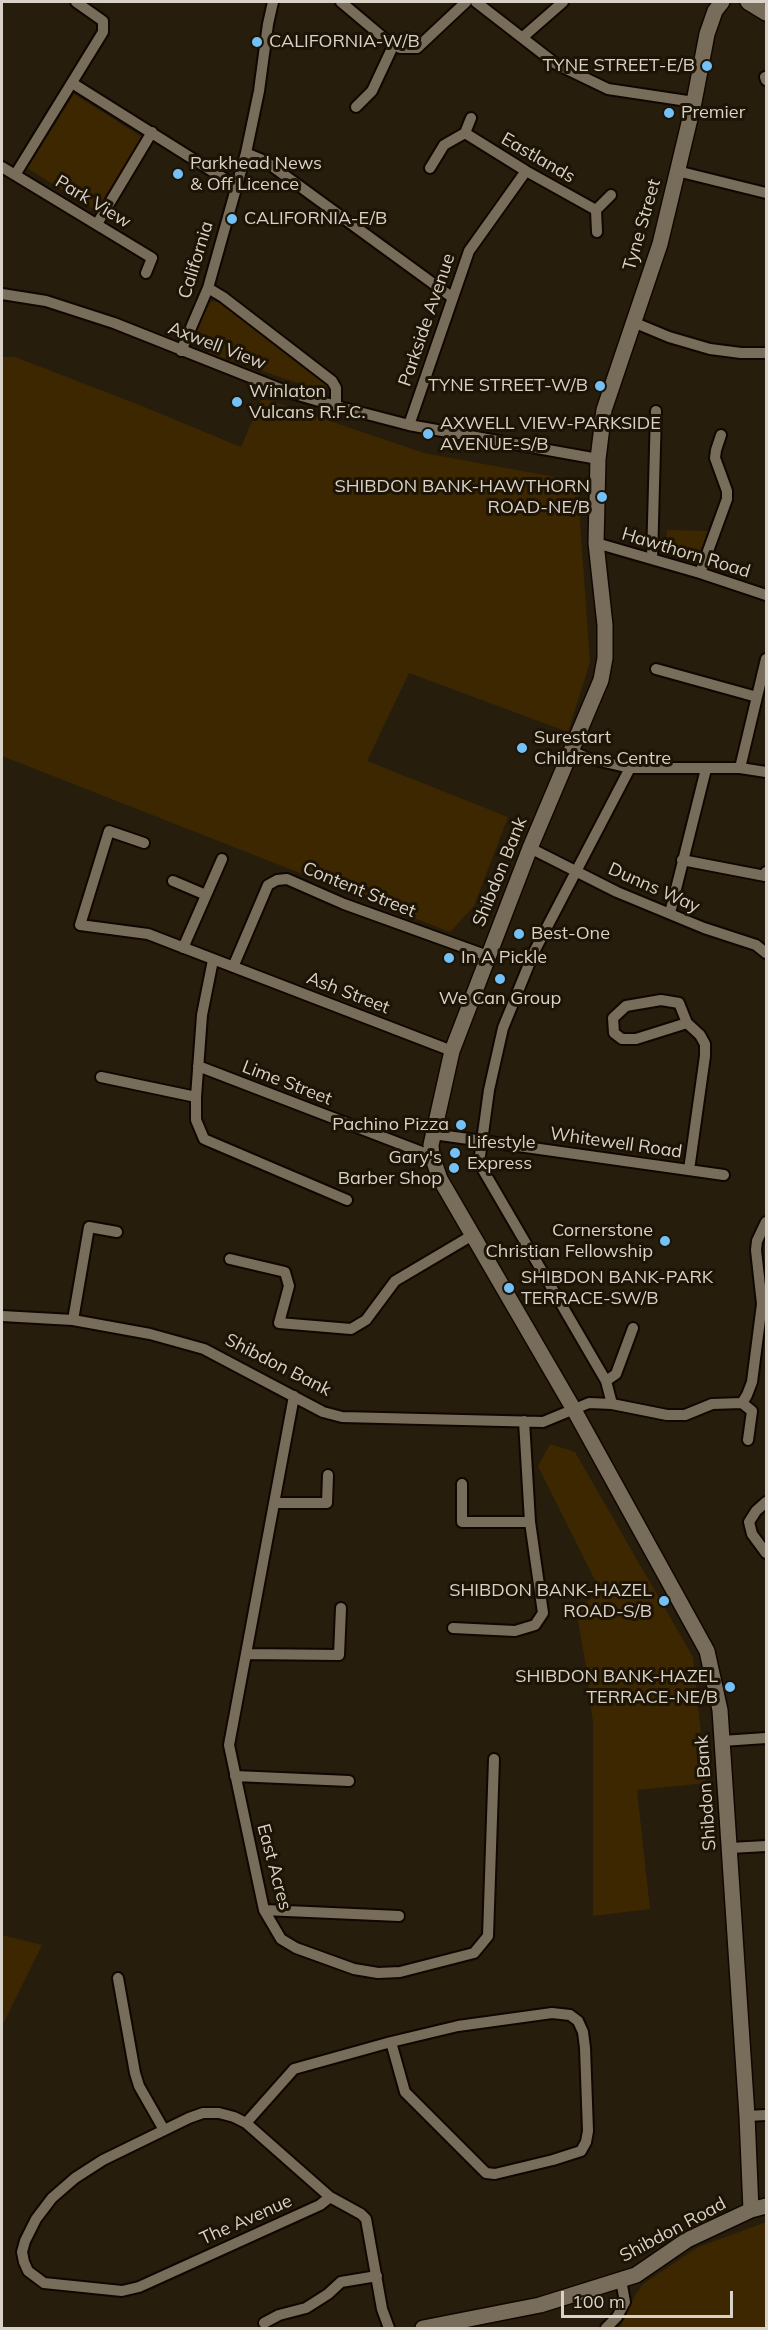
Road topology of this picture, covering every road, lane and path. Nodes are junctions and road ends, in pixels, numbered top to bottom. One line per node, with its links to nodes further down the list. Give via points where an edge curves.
1 (76, 2): 12 (street, via 103,21 103,32)
2 (273, 2): 18 (street, California)
3 (341, 2): 11 (street)
4 (466, 2): 11 (street, via 417,48)
5 (476, 2): 10 (street)
6 (563, 2): 10 (street)
7 (723, 2): 13 (street, Tyne Street, via 715,11 707,34)
8 (748, 2): 9 (street)
9 (766, 13)
10 (523, 37): 13 (street, via 556,64 608,89)
11 (394, 44): 14 (street, via 372,91)
12 (72, 83): 16 (street); 23 (street)
13 (694, 102): 22 (street, Tyne Street)
14 (356, 106)
15 (471, 118): 17 (street)
16 (152, 132): 24 (street); 28 (street)
17 (465, 133): 20 (street, via 444,145); 21 (street, Eastlands)
18 (246, 153): 24 (street, California); 33 (street, via 265,161)
19 (2, 166): 23 (street, Park View)
20 (430, 168)
21 (526, 171): 27 (street, Eastlands); 33 (street, Parkside Avenue, via 469,251)
22 (677, 171): 25 (street); 34 (street, Tyne Street, via 660,244)
23 (15, 175): 28 (street, Park View)
24 (236, 186): 31 (street, California)
25 (766, 193)
26 (611, 195): 27 (street)
27 (596, 210): 29 (street)
28 (97, 224): 30 (street, Park View, via 152,258)
29 (597, 232)
30 (146, 273)
31 (208, 288): 35 (street, California); 37 (street, via 332,381)
32 (2, 294): 35 (street, Axwell View, via 46,301)
33 (453, 298): 39 (street, Parkside Avenue)
34 (633, 322): 36 (street, via 710,349); 41 (street, Tyne Street, via 604,410)
35 (181, 351): 37 (street, Axwell View)
36 (766, 353)
37 (336, 406): 39 (street, Axwell View)
38 (656, 411): 43 (street)
39 (409, 424): 41 (street, Axwell View)
40 (721, 435): 44 (street, via 715,458 727,499)
41 (598, 459): 42 (street, Shibdon Bank)
42 (596, 543): 43 (street, Hawthorn Road); 49 (street, Shibdon Bank, via 605,658 601,680)
43 (652, 559): 44 (street, Hawthorn Road)
44 (700, 573): 45 (street, Hawthorn Road)
45 (766, 595)
46 (766, 659): 48 (street)
47 (656, 669): 48 (street)
48 (757, 698): 51 (street)
49 (572, 751): 50 (street); 55 (street, Shibdon Bank)
50 (630, 768): 52 (street); 58 (street)
51 (740, 768): 52 (street); 53 (street)
52 (706, 769): 57 (street)
53 (766, 772)
54 (144, 843): 63 (street, Ash Street, via 110,831 80,925 148,934)
55 (530, 848): 58 (street, Dunns Way); 65 (street, Shibdon Bank)
56 (222, 859): 61 (street)
57 (682, 860): 59 (street, via 765,876); 62 (street)
58 (577, 870): 62 (street, Dunns Way, via 617,892); 74 (street, via 534,952 503,1028)
59 (766, 872)
60 (173, 881): 61 (street)
61 (206, 895): 63 (street)
62 (670, 913): 64 (street, Dunns Way, via 756,945)
63 (183, 948): 66 (street, Ash Street)
64 (766, 953)
65 (488, 956): 67 (street, Content Street, via 287,879 267,885); 69 (street, Shibdon Bank)
66 (213, 960): 67 (street, Ash Street); 70 (street, via 202,1015)
67 (233, 967): 69 (street, Ash Street)
68 (687, 1023): 68 (street, via 636,1039 622,1039 614,1033 613,1018 626,1006 661,1000 680,1004); 76 (street, via 705,1044)
69 (452, 1051): 73 (street, Shibdon Bank)
70 (198, 1066): 72 (street); 75 (street, Lime Street)
71 (102, 1077): 72 (street)
72 (196, 1097): 78 (street, via 196,1120 204,1139)
73 (433, 1134): 74 (street, Whitewell Road); 75 (street, Shibdon Bank)
74 (480, 1142): 76 (street, Whitewell Road); 86 (street, via 479,1163)
75 (432, 1156): 81 (street, Shibdon Bank)
76 (689, 1170): 77 (street, Whitewell Road)
77 (724, 1175)
78 (347, 1200)
79 (766, 1222): 88 (street, via 756,1250 762,1304 752,1383)
80 (117, 1232): 84 (street, via 89,1227)
81 (471, 1236): 82 (street, via 395,1281 366,1320 351,1329 279,1323 289,1286 285,1272); 90 (street, Shibdon Bank)
82 (230, 1259)
83 (2, 1317): 84 (street, Shibdon Bank)
84 (73, 1320): 87 (street, Shibdon Bank, via 204,1349)
85 (633, 1328): 86 (street, via 616,1374)
86 (606, 1382): 89 (street)
87 (294, 1396): 91 (street, Shibdon Bank, via 323,1412 342,1417); 95 (street, East Acres)
88 (742, 1403): 89 (street, via 712,1404 685,1415); 92 (street, via 752,1412)
89 (612, 1404): 90 (street, via 589,1403)
90 (573, 1408): 91 (street, Shibdon Bank, via 543,1422); 103 (street, Shibdon Bank, via 707,1651 720,1710)
91 (524, 1421): 97 (street)
92 (748, 1440)
93 (328, 1475): 95 (street, via 327,1503)
94 (462, 1484): 97 (street, via 462,1522)
95 (274, 1503): 101 (street, East Acres)
96 (766, 1503): 98 (street, via 749,1522)
97 (530, 1522): 100 (street, via 541,1617 535,1625 515,1631)
98 (766, 1553)
99 (341, 1608): 101 (street, via 339,1655)
100 (453, 1628)
101 (246, 1654): 105 (street, East Acres, via 229,1745)
102 (766, 1738): 103 (street)
103 (722, 1741): 108 (street, Shibdon Bank)
104 (494, 1759): 109 (street, East Acres, via 488,1936 474,1953 400,1972 354,1969 281,1939)
105 (235, 1776): 106 (street); 109 (street, East Acres)
106 (349, 1781)
107 (766, 1846): 108 (street)
108 (730, 1848): 114 (street, Shibdon Bank)
109 (264, 1910): 110 (street)
110 (399, 1916)
111 (118, 1978): 116 (street, via 135,2073)
112 (392, 2042): 112 (street, via 458,2026 552,2013 570,2015 578,2021 585,2048 586,2142 581,2151 554,2160 486,2173 405,2092); 115 (street, via 294,2069)
113 (766, 2115): 114 (street)
114 (747, 2116): 119 (street, Shibdon Bank)
115 (246, 2123): 116 (street, via 219,2113 203,2113); 117 (street)
116 (164, 2130): 117 (street, The Avenue, via 103,2160 52,2198 25,2241 22,2252 28,2271 44,2283 55,2285 122,2291 139,2287)
117 (330, 2197): 120 (street, via 366,2219)
118 (766, 2206): 119 (street, Shibdon Road)
119 (751, 2210): 121 (street, Shibdon Road, via 687,2240 636,2275)
120 (377, 2276): 122 (street, via 341,2282 306,2308); 123 (street)
121 (621, 2280): 124 (street, Shibdon Road, via 540,2305); 125 (street, via 625,2302)
122 (264, 2323)
123 (389, 2328)
124 (423, 2328)
125 (606, 2328)

